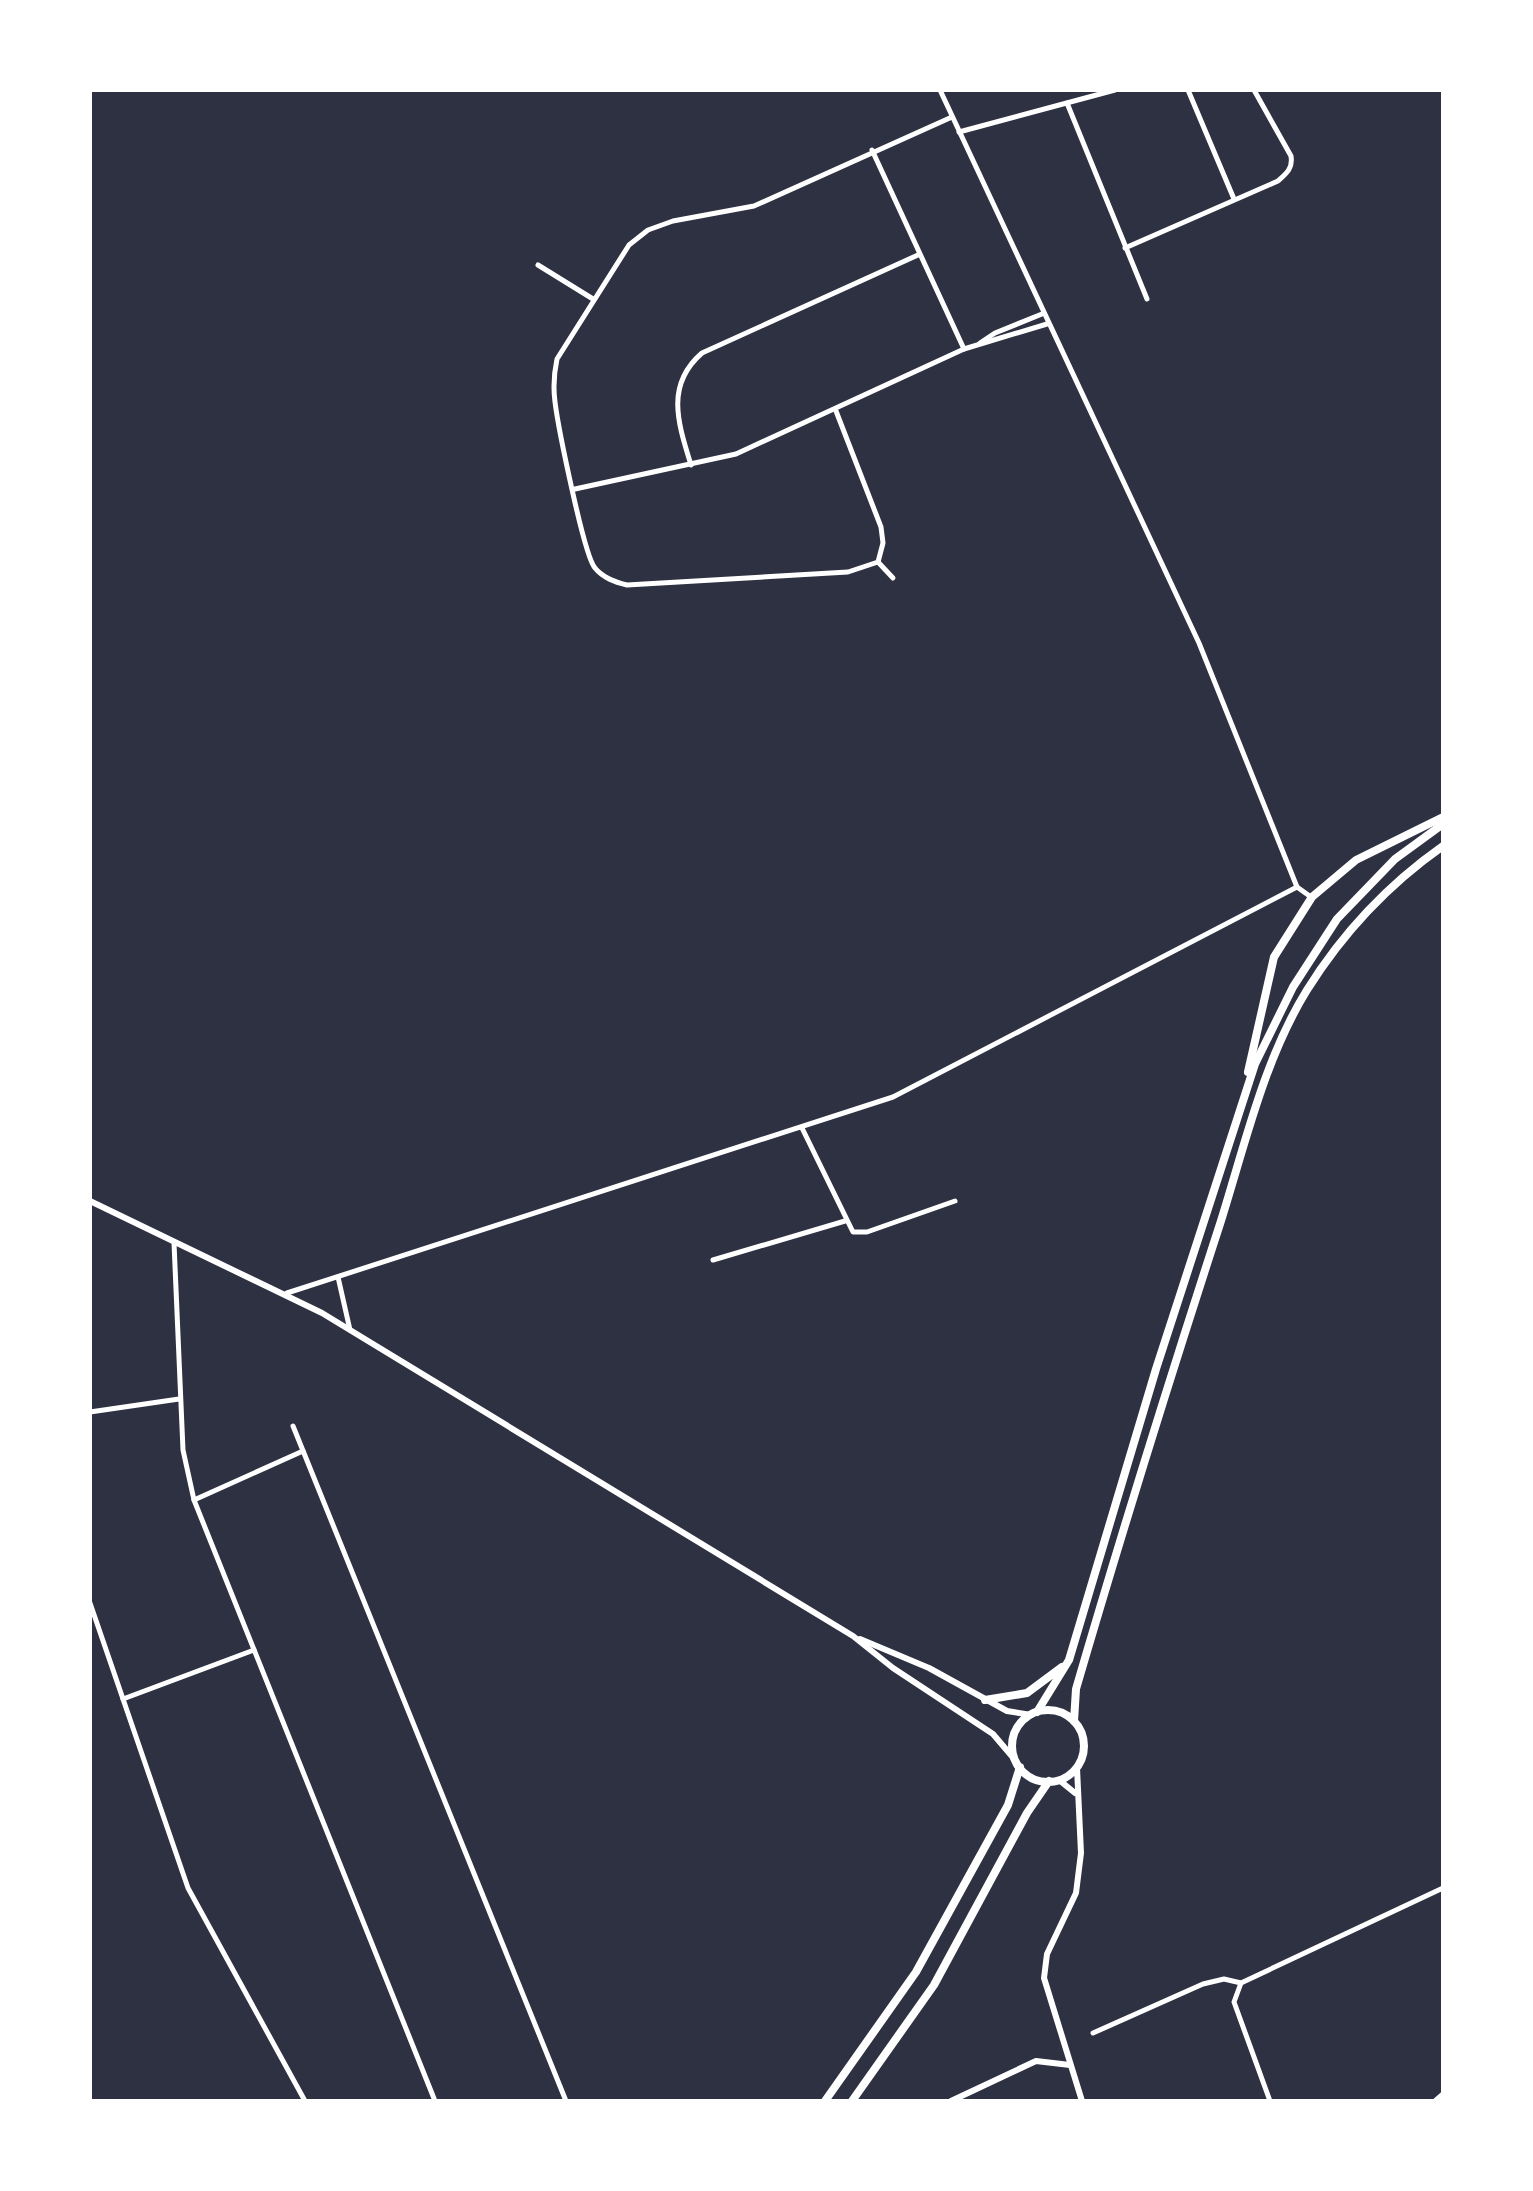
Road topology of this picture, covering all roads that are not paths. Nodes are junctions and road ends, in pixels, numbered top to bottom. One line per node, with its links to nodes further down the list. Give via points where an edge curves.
1 (940, 90): 6 (street)
2 (1115, 90): 5 (street)
3 (1188, 90): 9 (street)
4 (1254, 90): 9 (street, via 1292,164 1278,181)
5 (1067, 103): 7 (street); 10 (street)
6 (952, 117): 7 (street); 8 (street)
7 (959, 132): 15 (street)
8 (872, 150): 11 (street); 13 (street, via 754,206 648,230 629,245)
9 (1234, 199): 10 (street)
10 (1125, 248): 14 (street)
11 (918, 255): 18 (street); 20 (street, via 702,353 688,366 678,401)
12 (538, 265): 13 (street)
13 (593, 299): 21 (street, via 557,359 554,374)
14 (1147, 299)
15 (1042, 314): 16 (street); 17 (street)
16 (1047, 324): 17 (street); 27 (street, via 1199,643)
17 (979, 344): 18 (street)
18 (964, 349): 19 (street)
19 (836, 411): 20 (street, via 746,451); 22 (street, via 881,527)
20 (691, 465): 21 (street)
21 (575, 489): 22 (street, via 584,544 594,567 627,585 848,572)
22 (878, 562): 23 (street)
23 (893, 578)
24 (1443, 817): 28 (highway, via 1356,860)
25 (1443, 824): 29 (highway, via 1395,859 1337,919 1293,987)
26 (1443, 846): 53 (highway, via 1405,875 1347,935 1285,1033 1265,1082 1083,1665)
27 (1297, 887): 28 (street); 30 (street, via 925,1083)
28 (1312, 897): 29 (highway, via 1274,957)
29 (1248, 1081): 49 (highway)
30 (802, 1128): 33 (street); 36 (street)
31 (90, 1201): 34 (main road)
32 (955, 1201): 33 (street, via 867,1232 853,1232)
33 (845, 1221): 35 (street)
34 (174, 1243): 37 (main road); 39 (street)
35 (713, 1260)
36 (338, 1277): 37 (street); 38 (street)
37 (287, 1293): 38 (main road)
38 (350, 1330): 47 (main road)
39 (179, 1399): 40 (street); 43 (street)
40 (90, 1412)
41 (293, 1426): 42 (street)
42 (303, 1451): 43 (street); 66 (street)
43 (194, 1500): 48 (street)
44 (90, 1603): 45 (street)
45 (99, 1628): 46 (street); 50 (street)
46 (90, 1631)
47 (853, 1636): 51 (main road, via 929,1668); 54 (main road, via 993,1734)
48 (254, 1650): 50 (street); 65 (street)
49 (1069, 1660): 51 (highway, via 1027,1693); 52 (highway)
50 (123, 1699): 64 (street, via 188,1888)
51 (985, 1700): 52 (main road, via 1013,1713)
52 (1034, 1713): 53 (highway, via 1057,1711); 54 (highway, via 1014,1735)
53 (1074, 1721): 55 (highway, via 1084,1745)
54 (1018, 1764): 57 (highway, via 1034,1779); 67 (highway, via 1008,1805 916,1972)
55 (1077, 1768): 56 (highway); 58 (main road)
56 (1059, 1780): 57 (highway); 58 (main road)
57 (1049, 1781): 68 (highway, via 934,1985)
58 (1075, 1793): 62 (main road, via 1081,1853 1076,1893 1047,1954 1044,1978)
59 (1443, 1888): 60 (street)
60 (1241, 1983): 61 (street, via 1224,1979 1203,1984); 71 (street, via 1234,2002)
61 (1093, 2033)
62 (1070, 2065): 69 (main road, via 1036,2061); 70 (main road)
63 (1443, 2094): 72 (street)
64 (305, 2101)
65 (435, 2101)
66 (566, 2101)
67 (825, 2101)
68 (852, 2101)
69 (951, 2101)
70 (1082, 2101)
71 (1270, 2101)
72 (1435, 2101)

